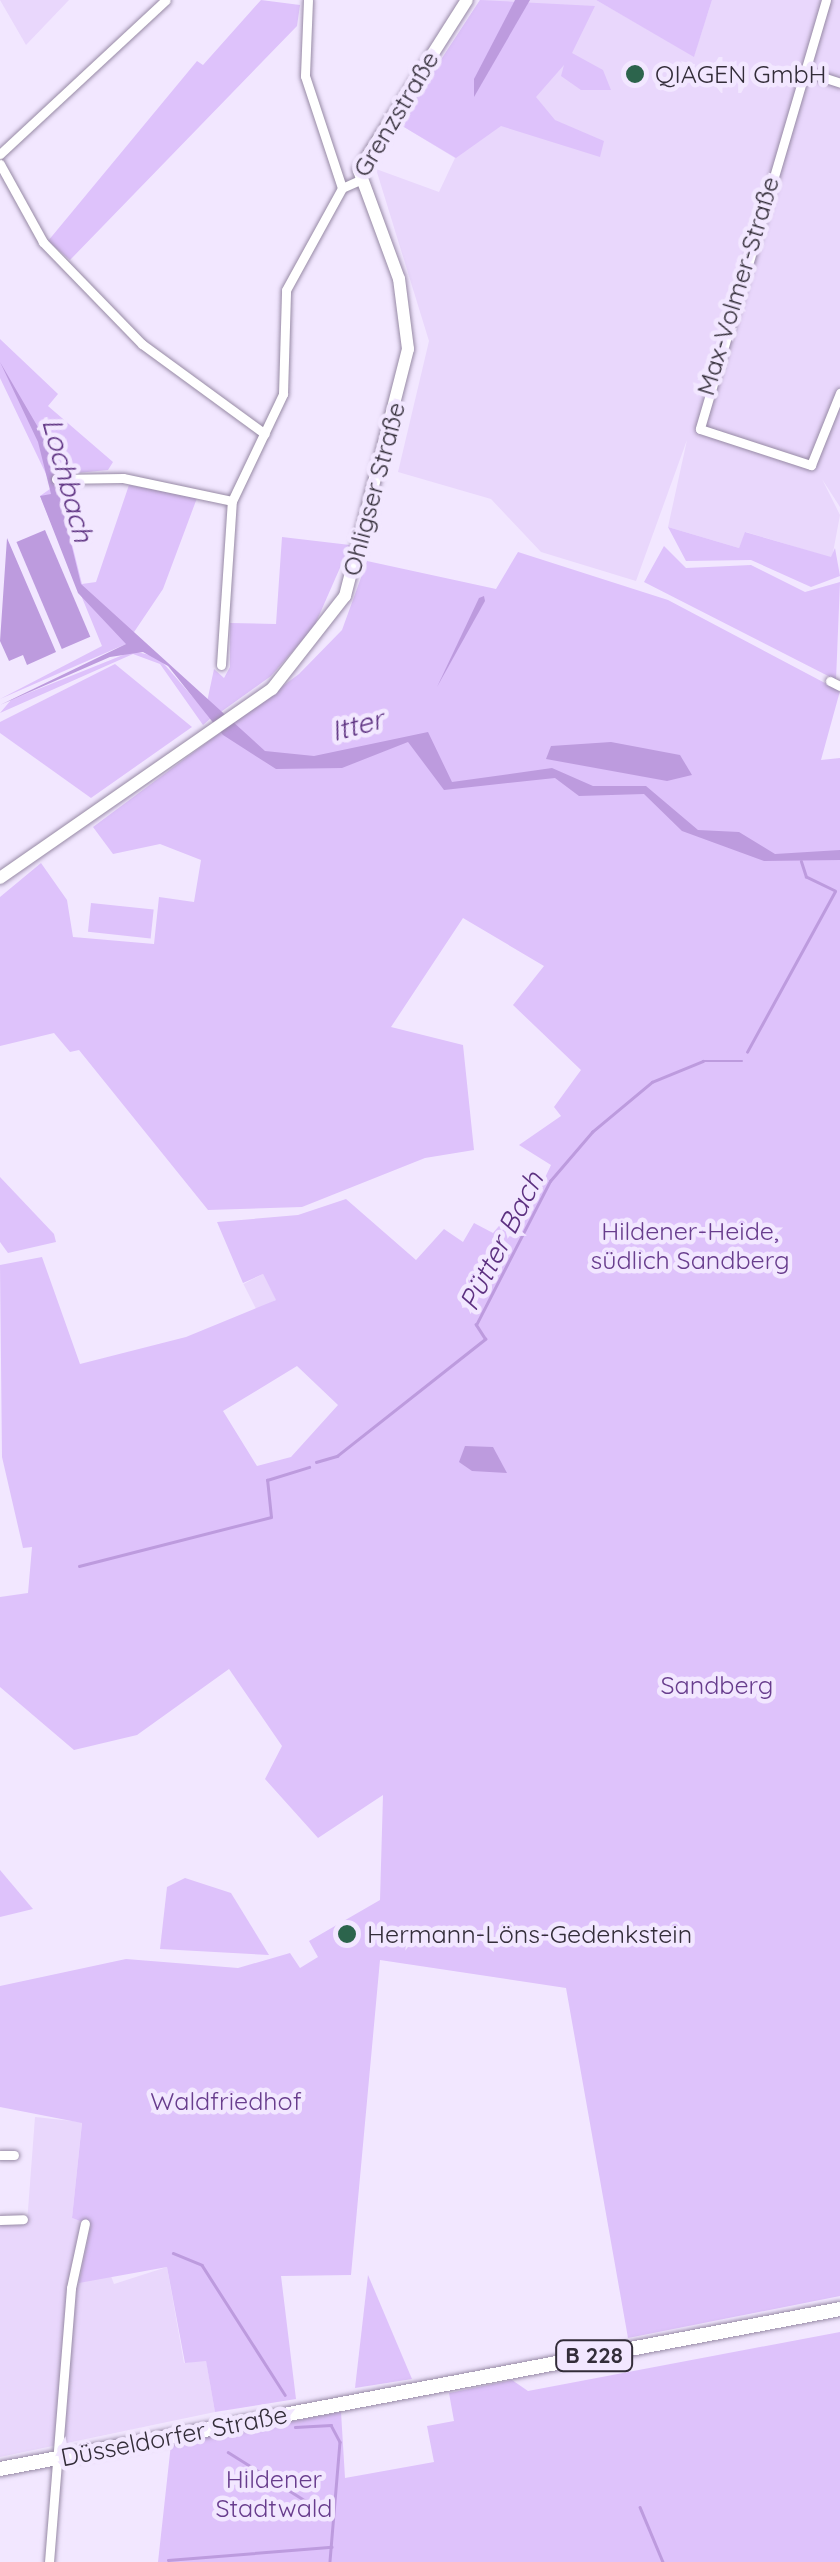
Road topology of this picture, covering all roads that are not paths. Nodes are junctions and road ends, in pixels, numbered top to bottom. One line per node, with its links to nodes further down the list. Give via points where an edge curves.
1 (166, 0): 7 (street)
2 (308, 0): 10 (street, via 305,76)
3 (468, 0): 9 (main road, Grenzstraße, via 366,152)
4 (826, 0): 5 (street, Max-Volmer-Straße)
5 (804, 70): 6 (street); 11 (street, Max-Volmer-Straße, via 700,430 815,464)
6 (840, 82)
7 (0, 154)
8 (0, 164): 12 (street, via 43,242 142,344)
9 (360, 180): 10 (street, Grenzstraße); 16 (main road, Ohligser Straße, via 404,300 403,381 345,596 299,664)
10 (342, 188): 12 (street, Grenzstraße, via 286,290 286,384)
11 (840, 393)
12 (265, 434): 14 (street, Grenzstraße)
13 (56, 480): 14 (street, via 123,478)
14 (232, 501): 15 (street, Grenzstraße)
15 (222, 665)
16 (0, 878)
17 (14, 2154): 18 (street)
18 (0, 2155)
19 (23, 2219): 20 (street)
20 (0, 2220)
21 (85, 2222): 23 (street, via 71,2288)
22 (840, 2309): 23 (main road, Düsseldorfer Straße / B 228)
23 (61, 2457): 24 (main road, Düsseldorfer Straße / B 228); 25 (street)
24 (0, 2469)
25 (49, 2562)

